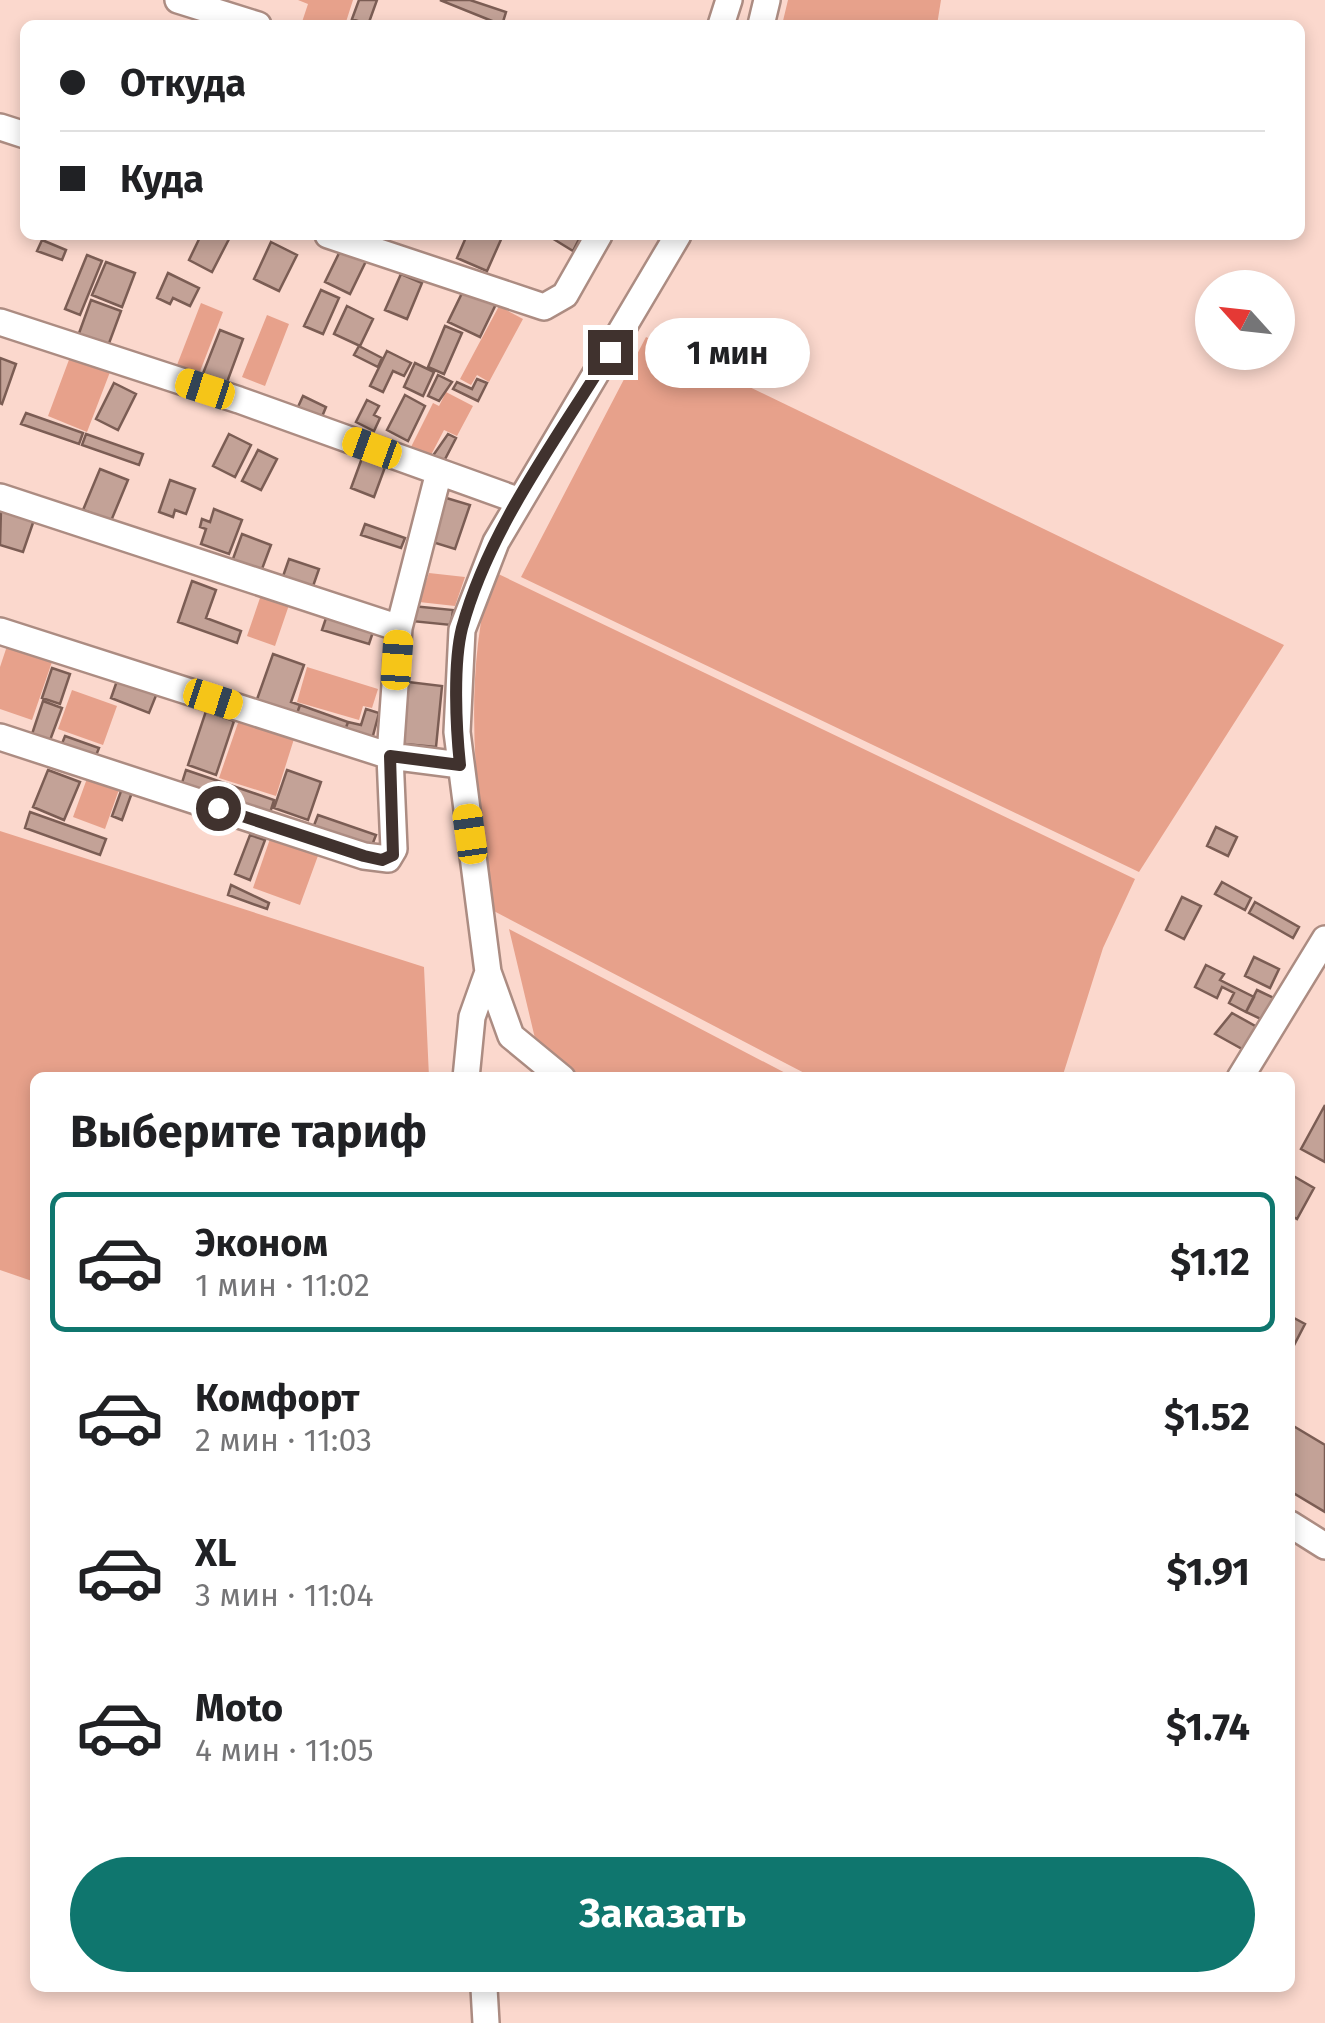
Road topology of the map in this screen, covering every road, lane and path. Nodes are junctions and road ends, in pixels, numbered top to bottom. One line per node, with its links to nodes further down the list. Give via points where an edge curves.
1 (178, 0): 2 (lane)
2 (242, 20)
3 (343, 240): 4 (lane, via 544,307 565,295)
4 (596, 240)
5 (675, 240): 9 (lane)
6 (0, 322): 7 (lane)
7 (439, 472): 9 (lane); 10 (lane)
8 (0, 497): 10 (lane)
9 (520, 500): 14 (lane, via 462,630)
10 (399, 628): 13 (lane)
11 (0, 631): 13 (lane)
12 (0, 737): 13 (lane, via 382,860 394,849)
13 (390, 756): 14 (lane)
14 (460, 765): 16 (lane)
15 (1325, 939): 19 (lane)
16 (488, 972): 17 (lane, via 472,1017); 18 (lane, via 511,1036)
17 (467, 1072)
18 (555, 1072)
19 (1244, 1072)
20 (1295, 1527): 21 (lane)
21 (1325, 1546)
22 (484, 1992): 23 (lane)
23 (486, 2023)

